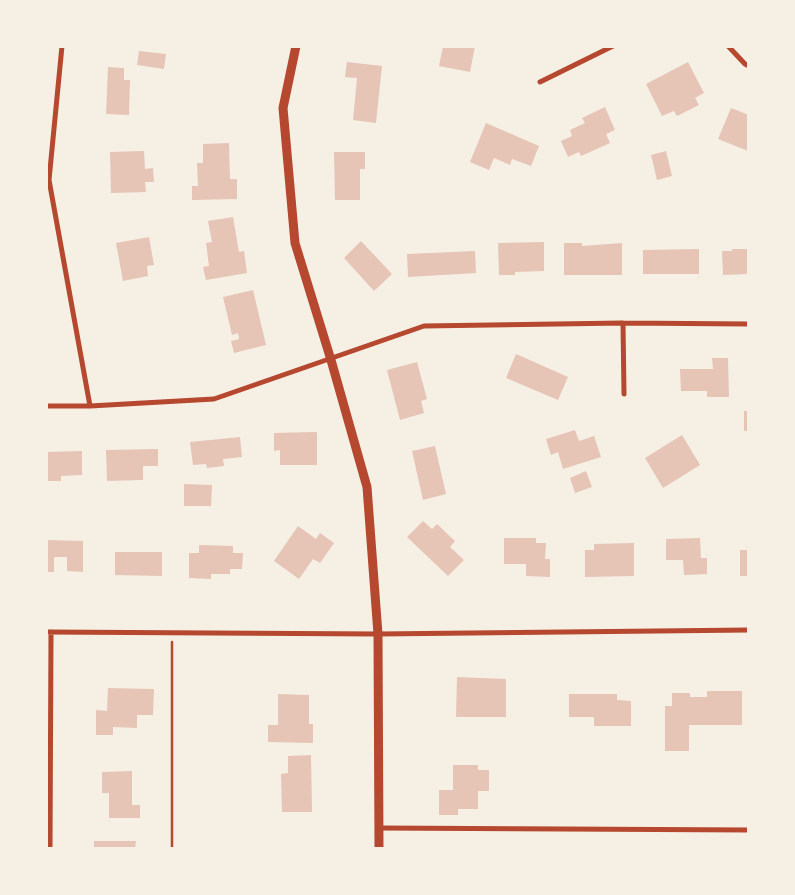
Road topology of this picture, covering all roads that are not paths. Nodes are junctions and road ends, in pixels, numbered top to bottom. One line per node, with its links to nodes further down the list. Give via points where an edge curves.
1 (62, 46): 7 (street)
2 (296, 46): 10 (street, via 283,108 295,243)
3 (613, 46): 6 (street)
4 (728, 46): 5 (street)
5 (749, 66)
6 (540, 82)
7 (48, 180): 13 (street)
8 (624, 323): 9 (street); 10 (street, via 424,326); 11 (street)
9 (749, 324)
10 (331, 360): 13 (street, via 214,399); 16 (street, via 367,487)
11 (624, 394)
12 (46, 406): 13 (street)
13 (90, 406)
14 (749, 630): 16 (street)
15 (49, 632): 16 (street); 19 (street)
16 (378, 634): 17 (street)
17 (378, 828): 18 (street); 20 (street)
18 (749, 830)
19 (50, 849)
20 (378, 849)

